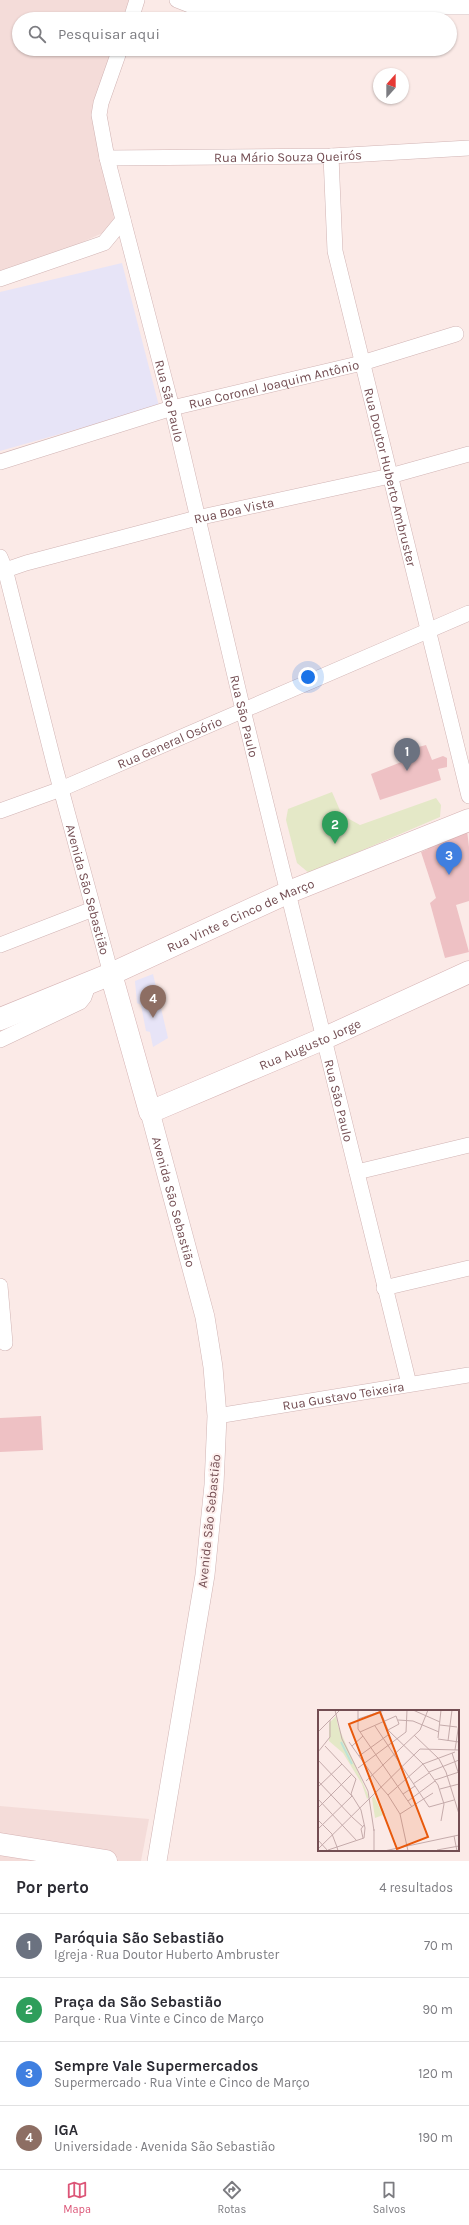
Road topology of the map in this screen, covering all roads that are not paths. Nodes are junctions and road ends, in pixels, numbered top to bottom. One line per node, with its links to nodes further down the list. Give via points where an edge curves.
1 (138, 0): 5 (street)
2 (177, 0): 4 (street, via 195,7)
3 (469, 0): 4 (street)
4 (469, 6)
5 (134, 12)
6 (118, 56): 9 (street, Rua São Paulo, via 99,115)
7 (469, 148): 8 (street, Rua Mário Souza Queirós)
8 (332, 156): 9 (street, Rua Mário Souza Queirós); 15 (street, Rua Doutor Huberto Ambruster, via 335,251)
9 (107, 158): 10 (street, Rua São Paulo)
10 (123, 220): 11 (street); 12 (street, Rua São Paulo)
11 (104, 243): 12 (street); 13 (street)
12 (130, 249): 16 (street, Rua São Paulo)
13 (0, 278)
14 (456, 334): 15 (street, Rua Coronel Joaquim Antônio)
15 (362, 362): 16 (street, Rua Coronel Joaquim Antônio); 19 (street, Rua Doutor Huberto Ambruster)
16 (172, 408): 18 (street, Rua Coronel Joaquim Antônio); 20 (street, Rua São Paulo)
17 (469, 454): 19 (street, Rua Boa Vista)
18 (0, 462)
19 (390, 476): 20 (street, Rua Boa Vista); 23 (street, Rua Doutor Huberto Ambruster)
20 (197, 518): 21 (street, Rua Boa Vista); 24 (street, Rua São Paulo)
21 (2, 566): 25 (street, Avenida São Sebastião)
22 (469, 613): 23 (street, Rua General Osório)
23 (428, 630): 24 (street, Rua General Osório); 26 (street, Rua Doutor Huberto Ambruster)
24 (243, 710): 25 (street, Rua General Osório); 29 (street, Rua São Paulo)
25 (61, 789): 27 (street, Rua General Osório); 30 (street, Avenida São Sebastião)
26 (469, 796)
27 (0, 811)
28 (469, 820): 29 (main road, Rua Vinte e Cinco de Março)
29 (289, 892): 33 (main road, Rua Vinte e Cinco de Março); 36 (street, Rua São Paulo)
30 (93, 909): 31 (street); 33 (street, Avenida São Sebastião)
31 (0, 945)
32 (469, 972): 36 (main road, Rua Augusto Jorge)
33 (111, 974): 34 (main road, Rua Vinte e Cinco de Março); 38 (main road, Avenida São Sebastião)
34 (89, 983): 35 (main road, Rua Vinte e Cinco de Março); 37 (street, via 80,1002)
35 (7, 1016)
36 (325, 1038): 38 (main road, Rua Augusto Jorge); 40 (street, Rua São Paulo)
37 (0, 1040)
38 (150, 1112): 47 (street, Avenida São Sebastião, via 205,1317 213,1366)
39 (469, 1145): 40 (street)
40 (357, 1172): 43 (street, Rua São Paulo)
41 (469, 1268): 43 (street)
42 (0, 1286): 44 (street)
43 (384, 1288): 46 (street, Rua São Paulo)
44 (5, 1343)
45 (469, 1375): 46 (street, Rua Gustavo Teixeira)
46 (409, 1384): 47 (street, Rua Gustavo Teixeira)
47 (217, 1416): 50 (street, Avenida São Sebastião, via 214,1484 204,1575)
48 (0, 1844): 49 (main road)
49 (106, 1861)
50 (157, 1861)

